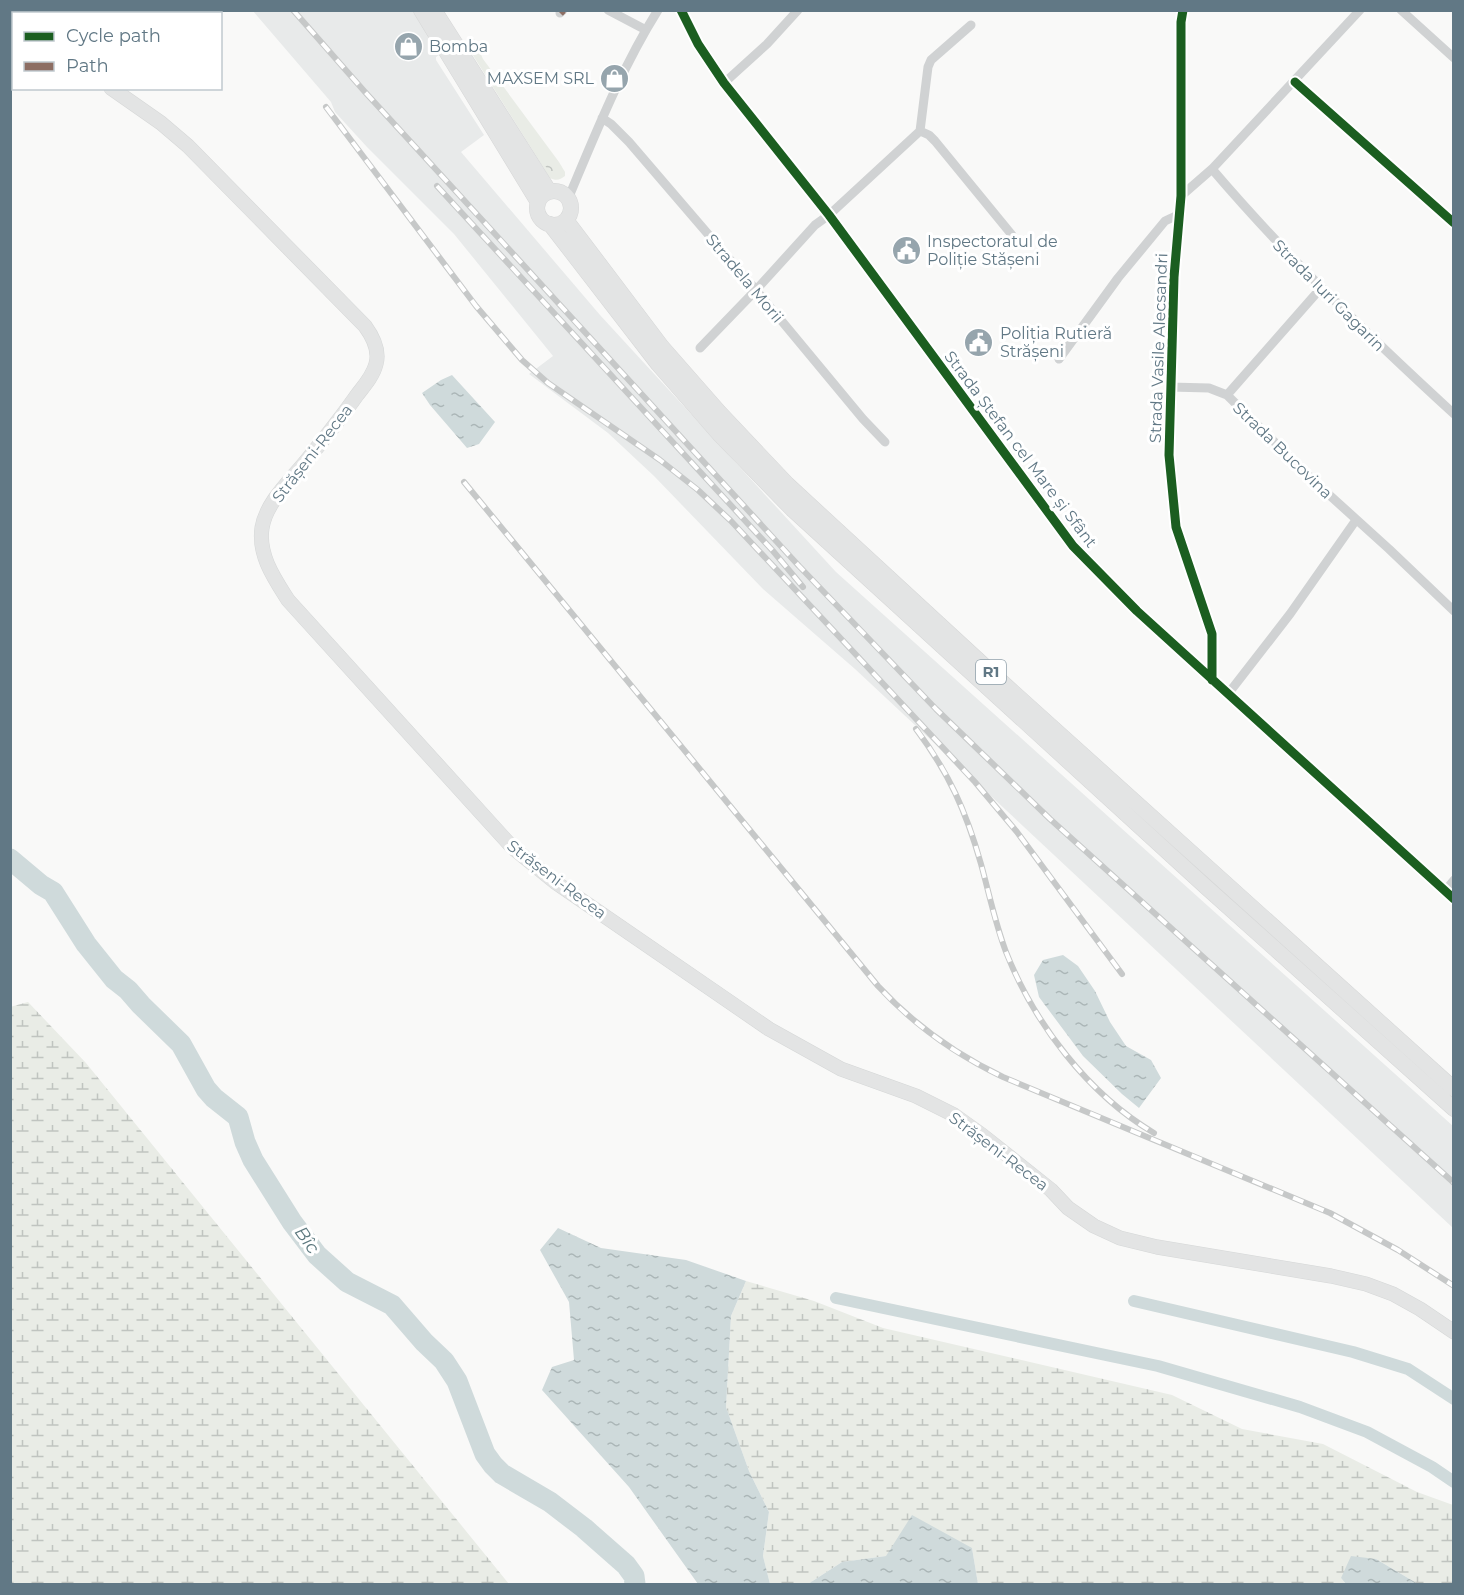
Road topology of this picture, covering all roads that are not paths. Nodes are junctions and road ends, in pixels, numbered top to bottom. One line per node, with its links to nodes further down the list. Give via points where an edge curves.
1 (421, 10): 22 (highway)
2 (434, 10): 19 (highway)
3 (608, 10): 11 (street)
4 (658, 10): 11 (street)
5 (681, 10): 14 (street, Strada Ștefan cel Mare și Sfânt)
6 (798, 10): 14 (street)
7 (1183, 10): 20 (street, Strada Vasile Alecsandri)
8 (1360, 10): 13 (street)
9 (1401, 10): 12 (street)
10 (971, 25): 17 (street, via 931,60)
11 (646, 30): 16 (street)
12 (1454, 58)
13 (1295, 82): 18 (street); 26 (street)
14 (724, 83): 24 (street, Strada Ștefan cel Mare și Sfânt)
15 (114, 90): 45 (main road, Strășeni-Recea, via 188,146 374,338 377,364 370,378 269,507 262,528 263,551 288,600 512,848 555,882 769,1029 841,1069 916,1096 954,1115 1094,1226 1120,1238 1157,1247 1366,1284 1393,1294)
16 (602, 118): 21 (street); 30 (street, Stradela Morii, via 629,142)
17 (920, 131): 24 (street); 28 (street, via 935,141)
18 (1212, 170): 20 (street); 29 (street, Strada Iuri Gagarin)
19 (549, 191): 21 (highway, via 560,192); 22 (highway)
20 (1181, 196): 23 (street, Strada Vasile Alecsandri)
21 (568, 199): 25 (highway, via 571,210)
22 (538, 202): 27 (highway, via 541,218)
23 (1180, 214): 32 (street, via 1165,220); 33 (street, Strada Vasile Alecsandri)
24 (829, 215): 30 (street, via 814,225); 39 (street, Strada Ștefan cel Mare și Sfânt, via 1073,546)
25 (566, 220): 27 (highway); 43 (highway, R1, via 662,346 787,484)
26 (1454, 223)
27 (550, 224): 44 (highway, R1, via 658,364 792,509)
28 (1012, 236)
29 (1321, 288): 34 (street); 35 (street, Strada Iuri Gagarin)
30 (756, 290): 31 (street); 36 (street, Stradela Morii)
31 (700, 348)
32 (1059, 359)
33 (1170, 387): 34 (street, Strada Bucovina, via 1209,388); 39 (street, Strada Vasile Alecsandri, via 1169,455 1176,527 1212,634)
34 (1227, 395): 37 (street, Strada Bucovina)
35 (1454, 414)
36 (885, 442)
37 (1356, 519): 38 (street, Strada Bucovina); 40 (street)
38 (1454, 611)
39 (1212, 680): 40 (street, Strada Ștefan cel Mare și Sfânt)
40 (1228, 694): 42 (street, Strada Ștefan cel Mare și Sfânt)
41 (1454, 880): 42 (street)
42 (1449, 895)
43 (1454, 1089)
44 (1454, 1109)
45 (1454, 1332)

